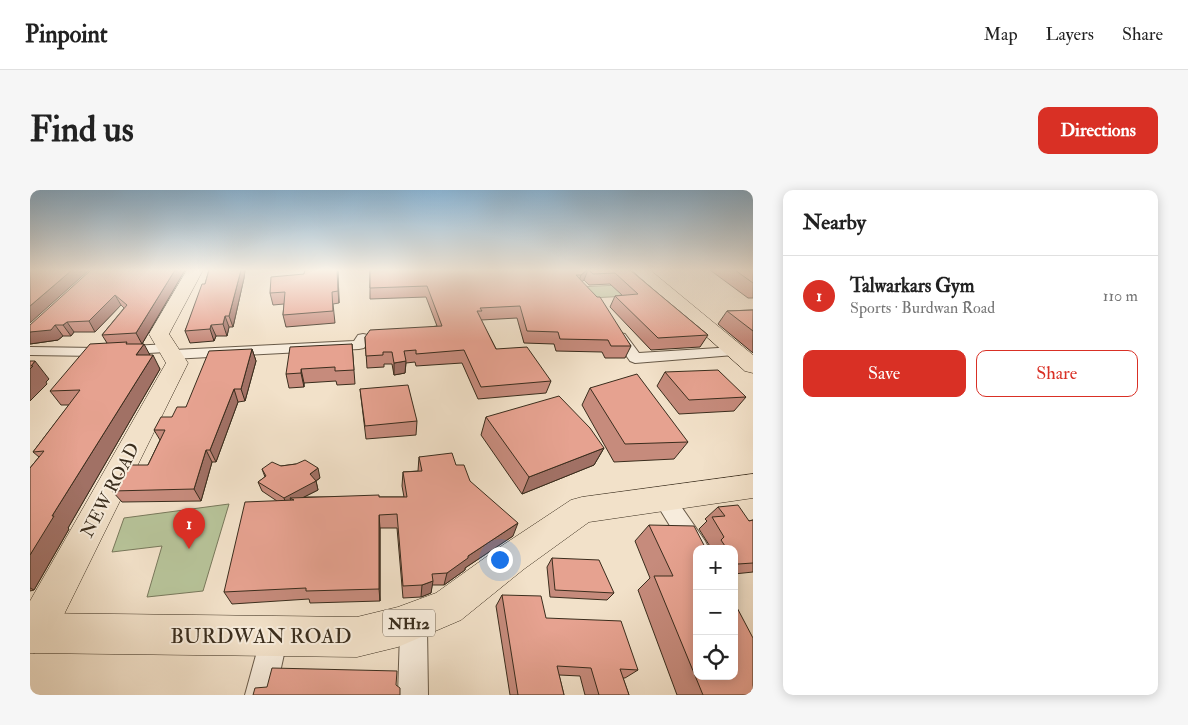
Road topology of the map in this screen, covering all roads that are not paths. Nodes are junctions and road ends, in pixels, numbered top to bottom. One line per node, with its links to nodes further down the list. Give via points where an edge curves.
1 (182, 294): 7 (main road, NEW ROAD, via 159,334)
2 (668, 294): 5 (main road)
3 (620, 337): 5 (street, via 635,358)
4 (363, 338): 7 (street, via 359,345)
5 (734, 350): 8 (main road)
6 (30, 351): 7 (street)
7 (170, 351): 13 (main road, NEW ROAD, via 177,363)
8 (753, 366)
9 (753, 486): 10 (main road, BURDWAN ROAD / NH12)
10 (664, 498): 11 (street); 12 (main road, BURDWAN ROAD / NH12, via 582,510 512,558 448,608)
11 (694, 545)
12 (409, 623): 14 (main road, BURDWAN ROAD / NH12, via 357,638); 16 (street, via 414,628)
13 (32, 633): 14 (main road, BURDWAN ROAD / NH12)
14 (274, 636): 15 (street)
15 (260, 695)
16 (412, 695)

